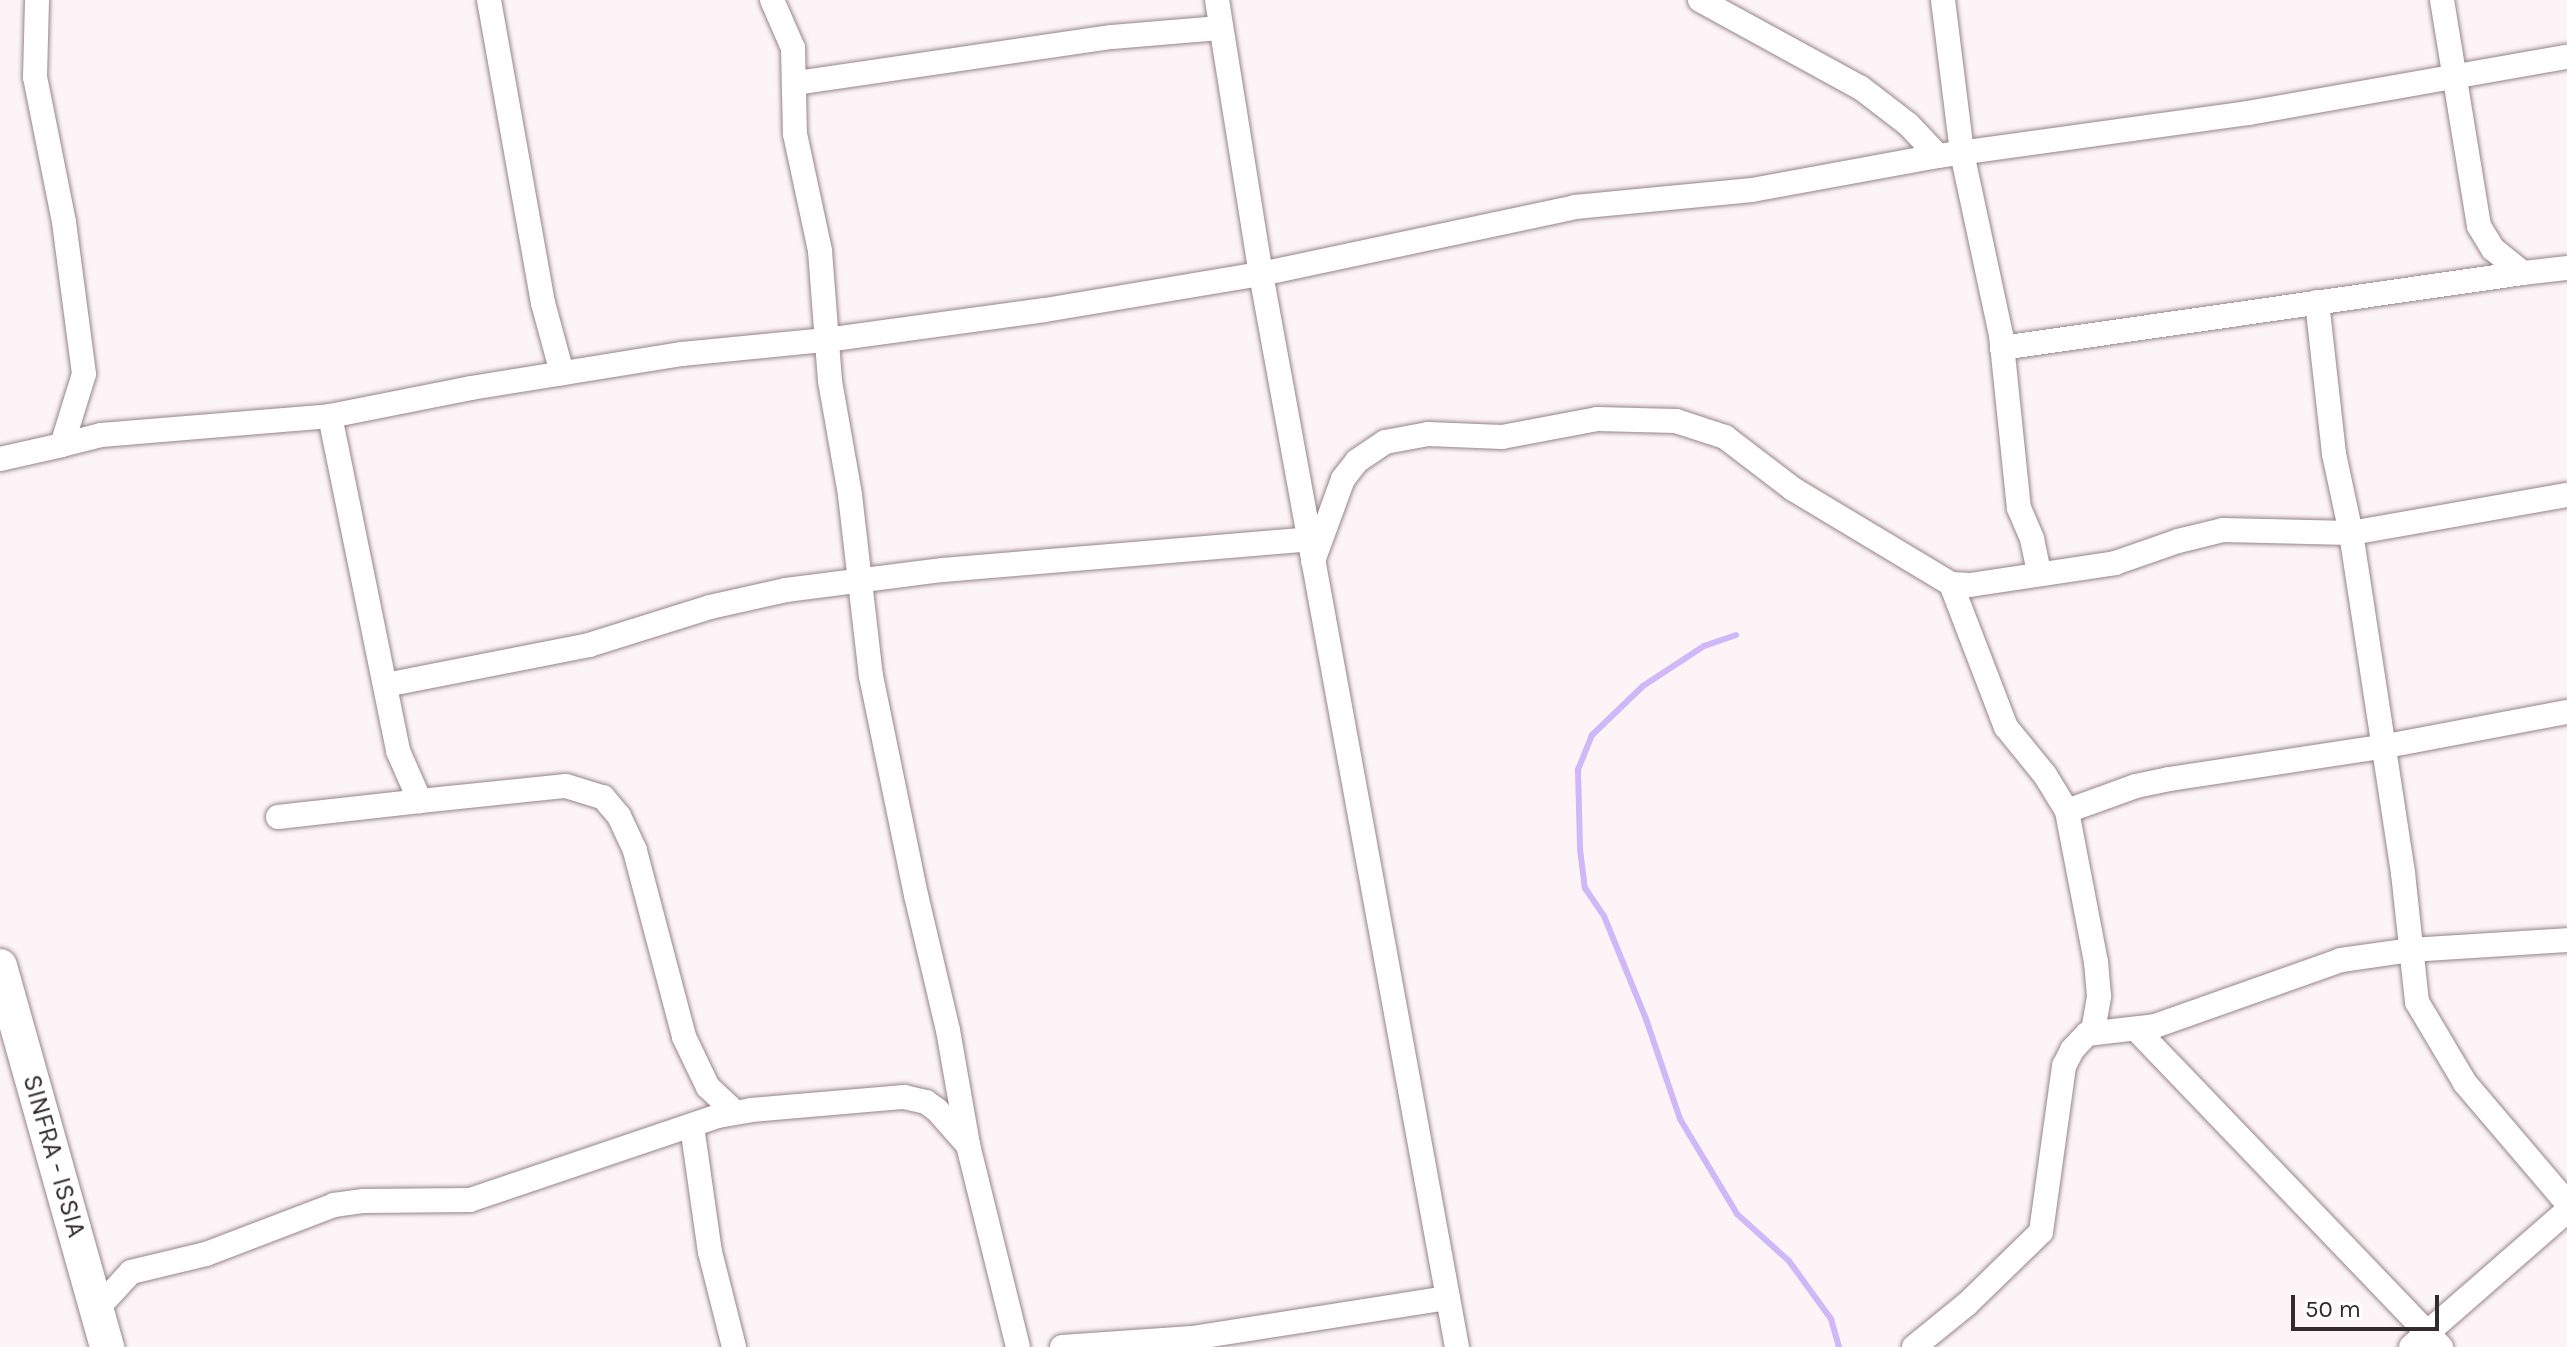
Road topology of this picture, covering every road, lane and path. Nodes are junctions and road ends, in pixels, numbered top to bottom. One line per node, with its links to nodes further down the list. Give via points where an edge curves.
1 (37, 0): 21 (street, via 35,77 55,165 84,374)
2 (489, 0): 19 (street, via 543,303)
3 (772, 0): 11 (street, via 793,48)
4 (1217, 0): 8 (street)
5 (1700, 0): 12 (street, via 1861,88)
6 (1943, 0): 12 (street)
7 (2442, 0): 10 (street)
8 (1220, 28): 11 (street, via 1112,37); 15 (street)
9 (2567, 57): 10 (street)
10 (2454, 78): 12 (street); 14 (street, via 2479,226 2493,249)
11 (796, 83): 17 (street, via 795,134 820,251)
12 (1950, 155): 15 (street, via 1752,190 1575,207); 18 (street)
13 (2567, 268): 14 (street)
14 (2523, 273): 16 (street)
15 (1261, 274): 17 (street); 25 (street)
16 (2317, 302): 18 (street); 24 (street, via 2332,441)
17 (826, 340): 19 (street); 27 (street)
18 (2002, 348): 26 (street, via 2019,508)
19 (562, 373): 20 (street)
20 (330, 416): 21 (street, via 101,435); 29 (street)
21 (62, 445): 22 (street)
22 (0, 459)
23 (2567, 495): 24 (street)
24 (2351, 533): 26 (street, via 2223,530 2115,563); 31 (street)
25 (1311, 550): 27 (street); 28 (street, via 1343,479 1357,461 1385,442 1428,434 1502,437 1597,419 1635,418 1676,421 1725,437 1793,489); 45 (street)
26 (2039, 573): 28 (street)
27 (859, 579): 29 (street, via 740,599 617,638); 42 (street, via 871,676)
28 (1951, 584): 33 (street, via 2006,727)
29 (386, 685): 32 (street, via 398,751)
30 (2567, 712): 31 (street)
31 (2381, 747): 33 (street, via 2169,779); 36 (street)
32 (420, 801): 34 (street); 40 (street, via 566,786 603,797 619,816 635,851 684,1037 708,1087)
33 (2067, 811): 39 (street, via 2096,962 2099,996)
34 (278, 817)
35 (2567, 940): 36 (street)
36 (2410, 950): 38 (street, via 2323,965); 43 (street, via 2417,1002 2431,1031 2480,1102)
37 (0, 966): 46 (main road, SINFRA - ISSIA)
38 (2136, 1029): 39 (street); 47 (street)
39 (2093, 1031): 53 (street, via 2079,1041 2064,1066 2041,1232)
40 (735, 1112): 41 (street); 42 (street, via 915,1098 937,1110)
41 (692, 1126): 46 (street, via 470,1200 334,1205 217,1251 131,1272); 49 (street, via 710,1252)
42 (968, 1145): 50 (street)
43 (2567, 1203)
44 (2567, 1211): 47 (street)
45 (1448, 1298): 51 (street, via 1192,1338); 52 (street)
46 (97, 1309): 48 (main road, SINFRA - ISSIA)
47 (2427, 1342)
48 (107, 1347)
49 (734, 1347)
50 (1018, 1347)
51 (1062, 1347)
52 (1457, 1347)
53 (1914, 1347)

